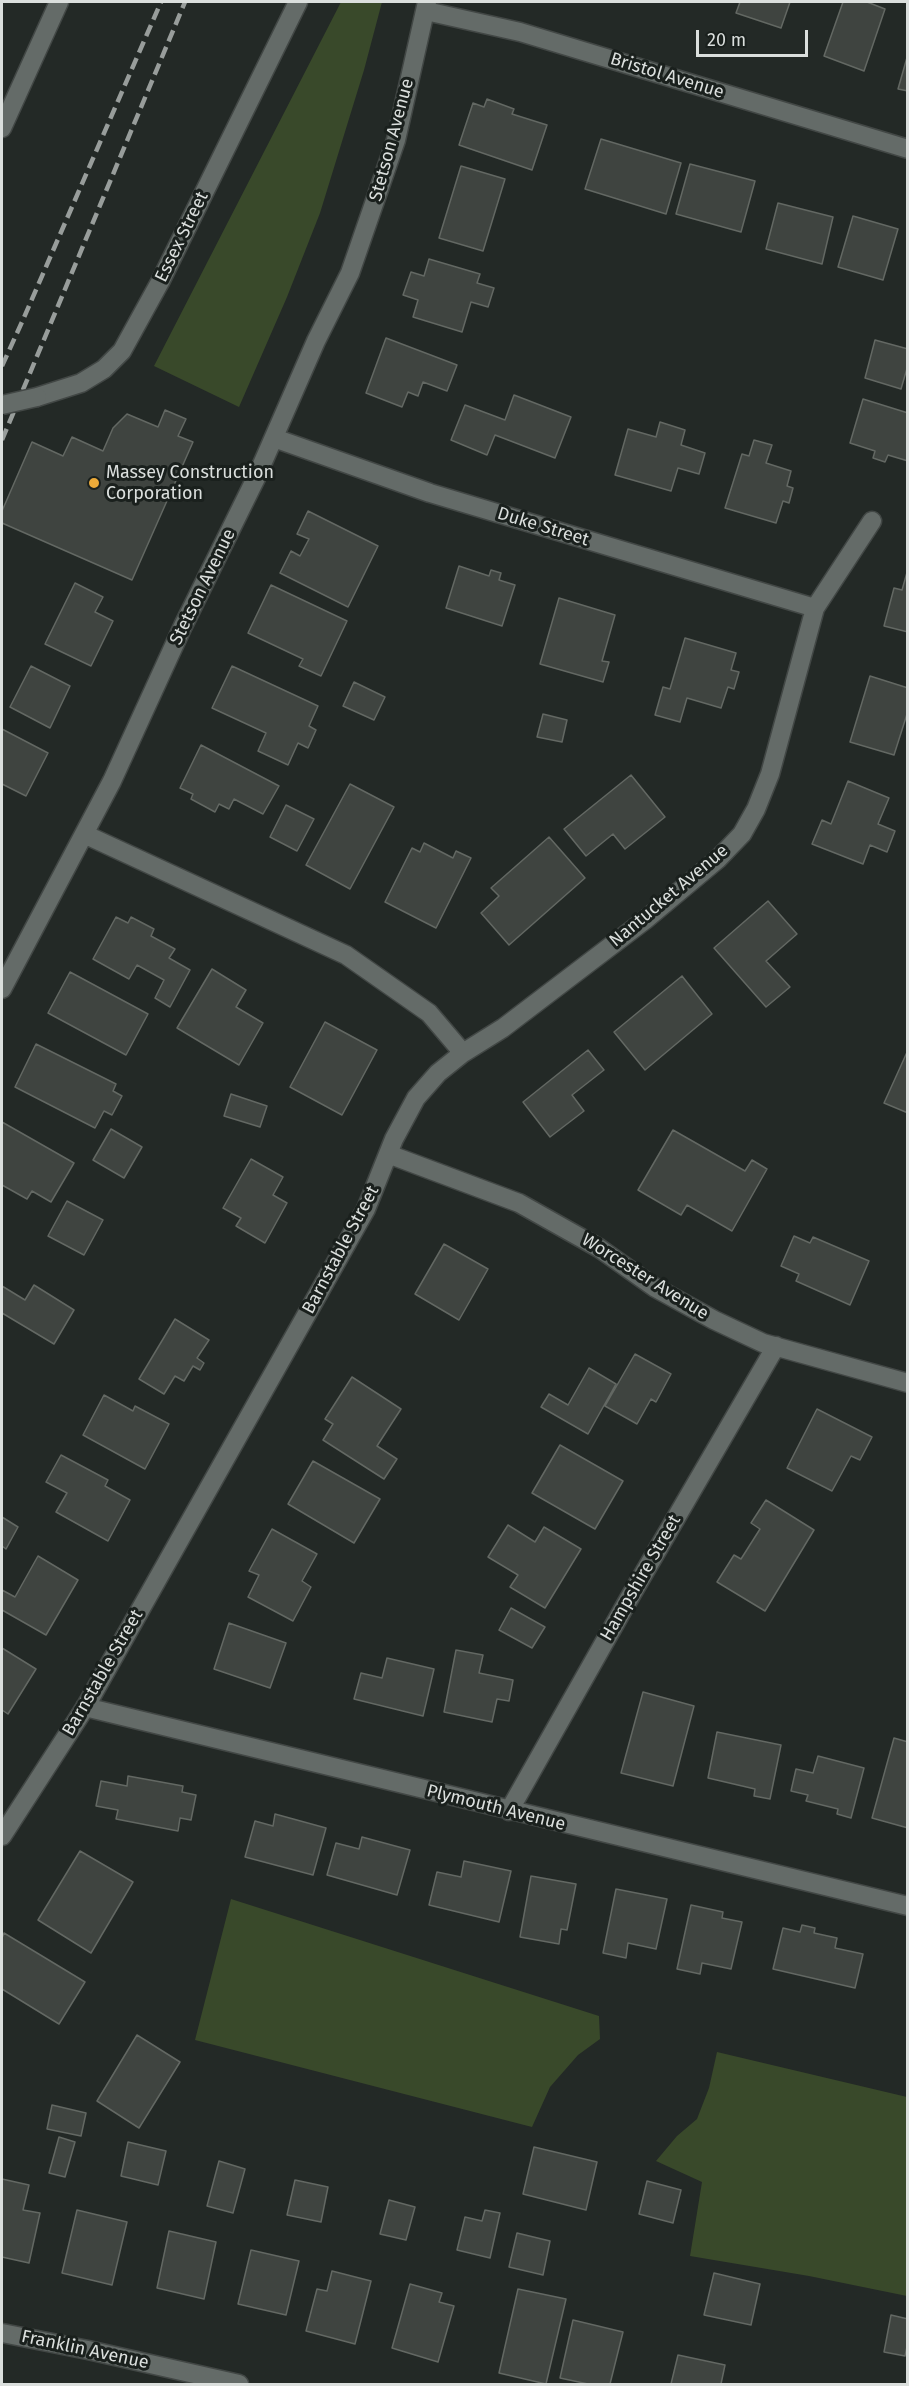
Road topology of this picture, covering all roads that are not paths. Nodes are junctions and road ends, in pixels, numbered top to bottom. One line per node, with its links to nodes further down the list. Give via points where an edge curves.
1 (59, 2): 4 (street)
2 (298, 2): 6 (street, Essex Street, bridge, via 122,351 104,369 81,383)
3 (426, 6): 5 (street, Bristol Avenue); 7 (street, Stetson Avenue, via 396,140 372,213 350,273)
4 (2, 128)
5 (908, 149)
6 (2, 405)
7 (274, 438): 9 (street, Duke Street, via 430,493); 10 (street, Stetson Avenue)
8 (872, 521): 9 (street, Nantucket Avenue)
9 (815, 608): 12 (street, Nantucket Avenue, via 770,774 742,834 653,913 502,1028)
10 (84, 834): 11 (street, Stetson Avenue); 12 (street, via 346,955 429,1013)
11 (2, 988)
12 (463, 1053): 13 (street, Barnstable Street, via 416,1098)
13 (388, 1154): 14 (street, Worcester Avenue, via 519,1203 599,1248 654,1287 714,1320); 16 (street, Barnstable Street, via 366,1209)
14 (776, 1346): 15 (street, Worcester Avenue); 17 (street, Hampshire Street)
15 (908, 1383)
16 (85, 1707): 17 (street, Plymouth Avenue); 18 (street, Barnstable Street)
17 (509, 1811): 19 (street, Plymouth Avenue)
18 (2, 1836)
19 (908, 1906)
20 (2, 2333): 21 (street, Franklin Avenue)
21 (239, 2385)

